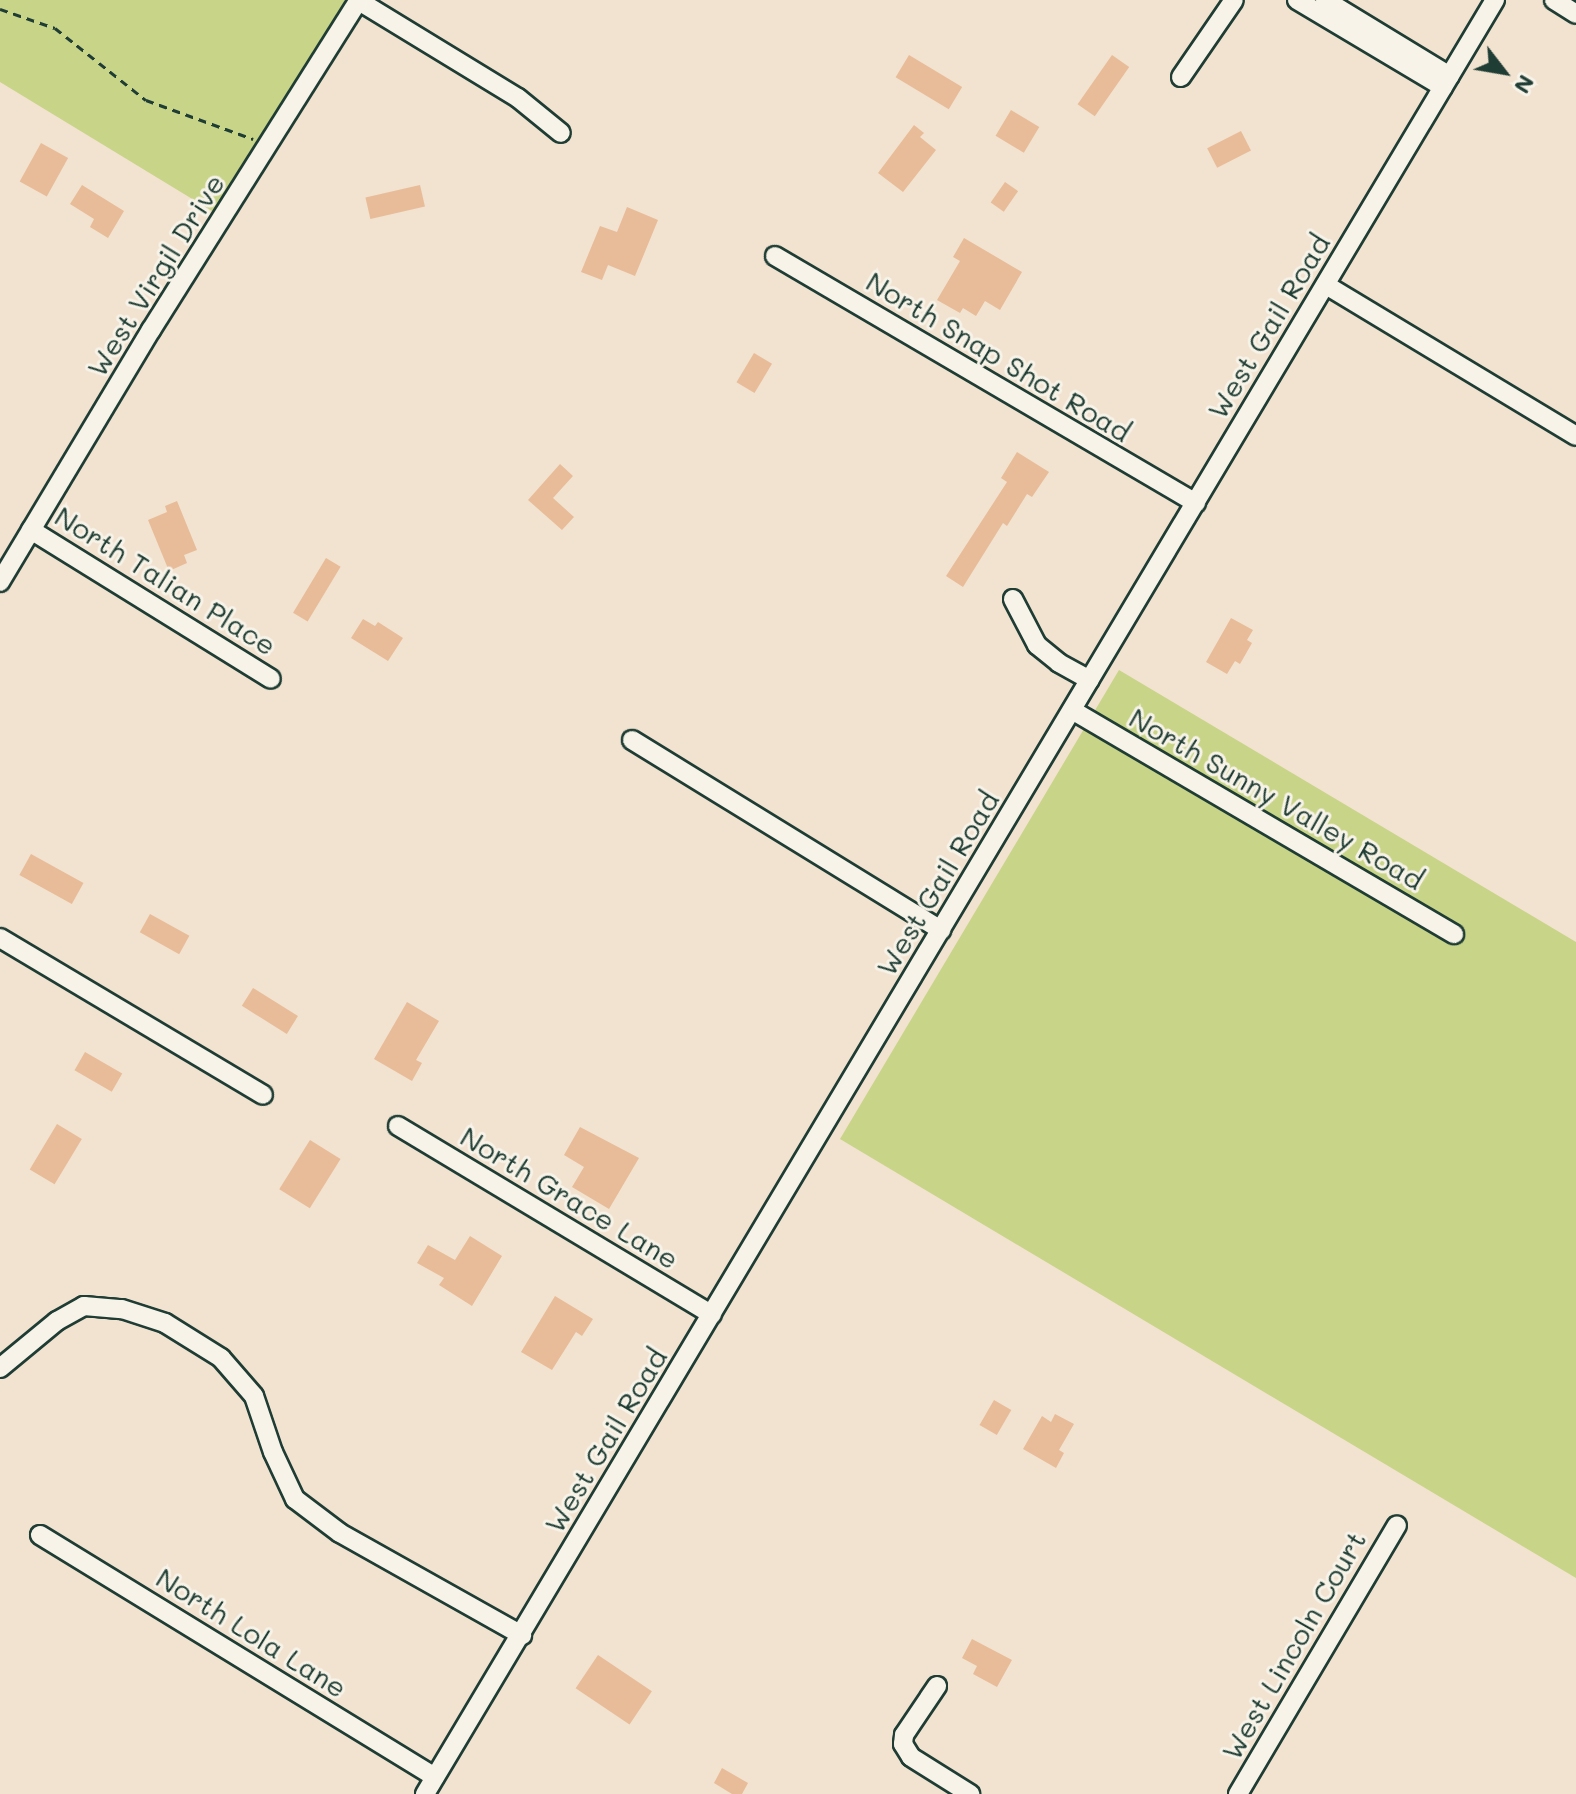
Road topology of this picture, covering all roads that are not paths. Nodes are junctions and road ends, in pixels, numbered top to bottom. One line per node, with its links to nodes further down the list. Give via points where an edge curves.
1 (359, 0): 10 (street, via 518,98); 15 (street, West Virgil Drive)
2 (1234, 0): 8 (street)
3 (1297, 0): 9 (street)
4 (1325, 0): 9 (street)
5 (1495, 0): 9 (street, West Gail Road)
6 (1554, 0): 7 (street)
7 (1576, 14)
8 (1181, 77)
9 (1446, 82): 12 (street, West Gail Road)
10 (561, 133)
11 (775, 256): 14 (street, North Snap Shot Road)
12 (1326, 285): 13 (street); 14 (street, West Gail Road)
13 (1576, 436)
14 (1196, 503): 19 (street, West Gail Road)
15 (31, 530): 16 (street, West Virgil Drive); 18 (street, North Talian Place)
16 (0, 582)
17 (1013, 599): 19 (street, via 1037,645)
18 (271, 679)
19 (1090, 680): 20 (street, West Gail Road)
20 (1072, 710): 22 (street, West Gail Road); 23 (street, North Sunny Valley Road)
21 (632, 740): 22 (street)
22 (941, 930): 27 (street, West Gail Road)
23 (1454, 934)
24 (0, 938): 25 (street)
25 (263, 1095)
26 (398, 1126): 27 (street, North Grace Lane)
27 (712, 1315): 31 (street, West Gail Road)
28 (0, 1368): 31 (street, via 84,1306 122,1309 165,1323 221,1358 254,1396 295,1499 340,1533)
29 (1397, 1525): 36 (street, West Lincoln Court)
30 (40, 1535): 33 (street, North Lola Lane)
31 (522, 1635): 33 (street, West Gail Road)
32 (937, 1686): 35 (street, via 903,1744 911,1757)
33 (435, 1777): 34 (street, West Gail Road)
34 (425, 1794)
35 (970, 1794)
36 (1238, 1794)

